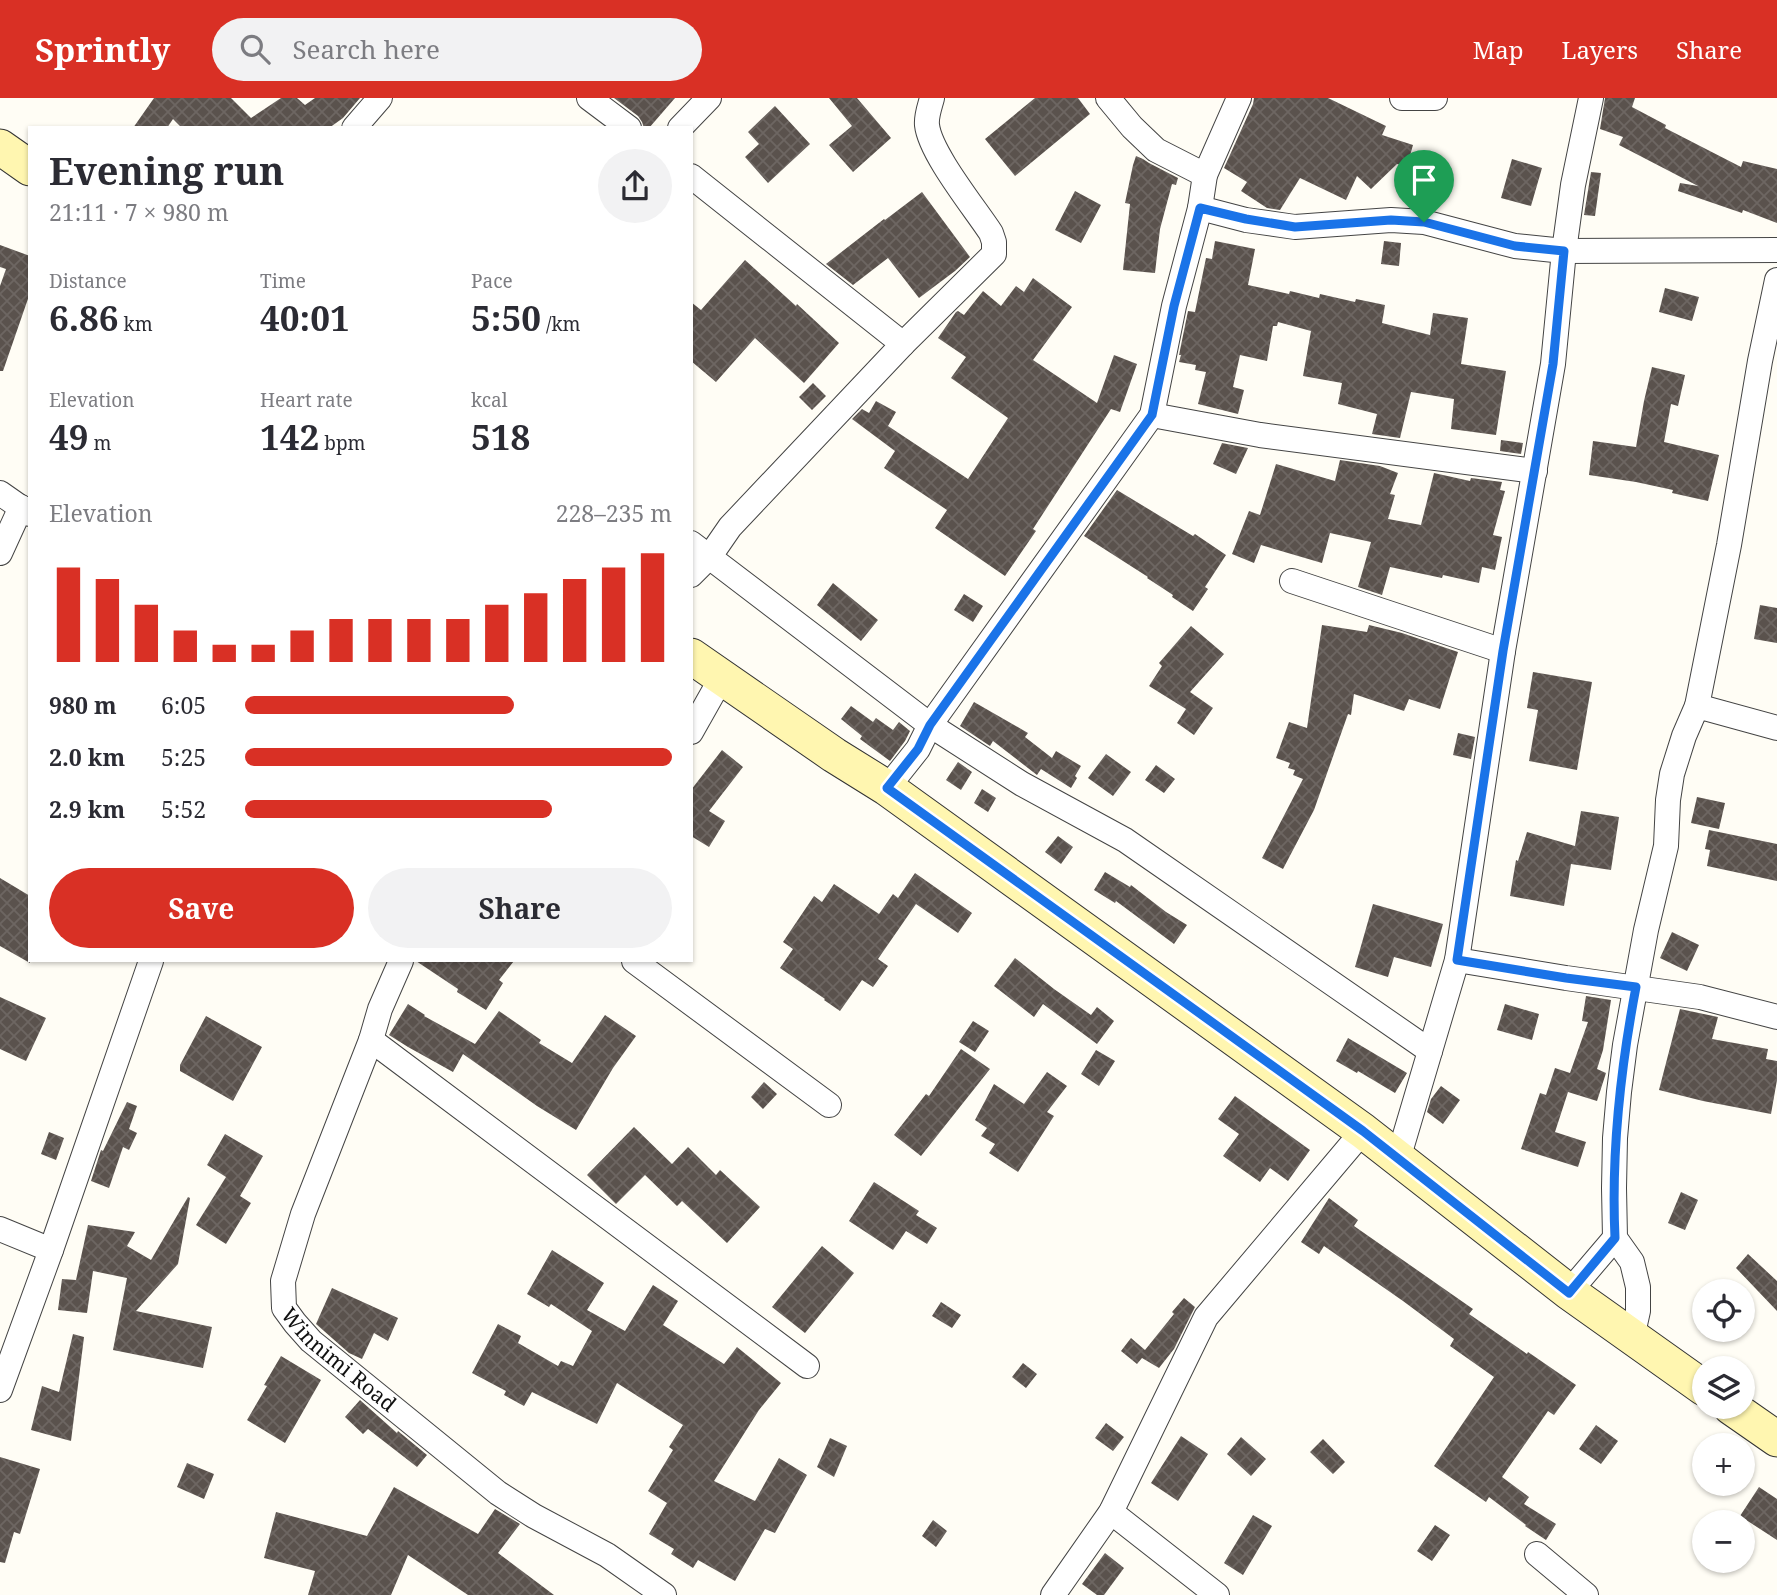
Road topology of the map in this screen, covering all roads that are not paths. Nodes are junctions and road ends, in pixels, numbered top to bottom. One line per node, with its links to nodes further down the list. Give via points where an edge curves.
1 (380, 98): 10 (street)
2 (589, 98): 11 (street)
3 (709, 98): 12 (street)
4 (932, 98): 21 (street, via 926,123 930,135 991,233 994,254)
5 (1108, 98): 15 (street, via 1156,149)
6 (1239, 98): 15 (street)
7 (1402, 98): 8 (street)
8 (1435, 98)
9 (1591, 98): 19 (street)
10 (356, 126)
11 (626, 126)
12 (682, 126)
13 (0, 147): 14 (street)
14 (28, 167)
15 (1205, 175): 17 (street)
16 (693, 178): 21 (street)
17 (1200, 208): 19 (street, via 1295,227 1424,222 1515,246); 22 (street)
18 (1777, 250): 19 (street)
19 (1564, 251): 23 (street, via 1553,364)
20 (1777, 280): 33 (street)
21 (903, 344): 26 (street, via 730,527)
22 (1152, 415): 23 (street, via 1260,435); 34 (street)
23 (1535, 471): 30 (street)
24 (0, 493): 25 (street)
25 (25, 510): 27 (street)
26 (700, 550): 28 (street); 34 (street)
27 (0, 553)
28 (693, 569)
29 (1292, 581): 30 (street)
30 (1503, 651): 38 (street)
31 (693, 657): 32 (street)
32 (722, 677): 35 (street); 37 (street)
33 (1697, 706): 36 (street); 42 (street, via 1672,774 1666,846)
34 (930, 725): 37 (street, via 918,749); 45 (street, via 1021,784 1125,840)
35 (693, 728)
36 (1777, 729)
37 (887, 788): 47 (street)
38 (1457, 960): 42 (street); 45 (street)
39 (151, 962): 51 (street)
40 (401, 962): 44 (street, Winnimi Road)
41 (635, 962): 46 (street)
42 (1636, 987): 43 (street, via 1700,997); 50 (street, via 1615,1138)
43 (1777, 1017)
44 (371, 1040): 54 (street); 61 (street, Winnimi Road, via 303,1214 283,1281 284,1308 311,1341 498,1493 607,1555)
45 (1430, 1051): 48 (street)
46 (829, 1105)
47 (1363, 1131): 48 (street); 59 (street, via 1206,1317)
48 (1398, 1159): 52 (street)
49 (0, 1229): 51 (street)
50 (1615, 1238): 52 (street); 53 (street, via 1632,1262 1638,1287 1639,1311)
51 (51, 1250): 56 (street)
52 (1569, 1293): 53 (street)
53 (1632, 1338): 55 (street)
54 (807, 1366)
55 (1692, 1380)
56 (0, 1390)
57 (1748, 1419): 58 (street)
58 (1777, 1439)
59 (1111, 1512): 62 (street); 63 (street)
60 (1536, 1554): 64 (street)
61 (664, 1595)
62 (1053, 1595)
63 (1217, 1595)
64 (1586, 1595)

